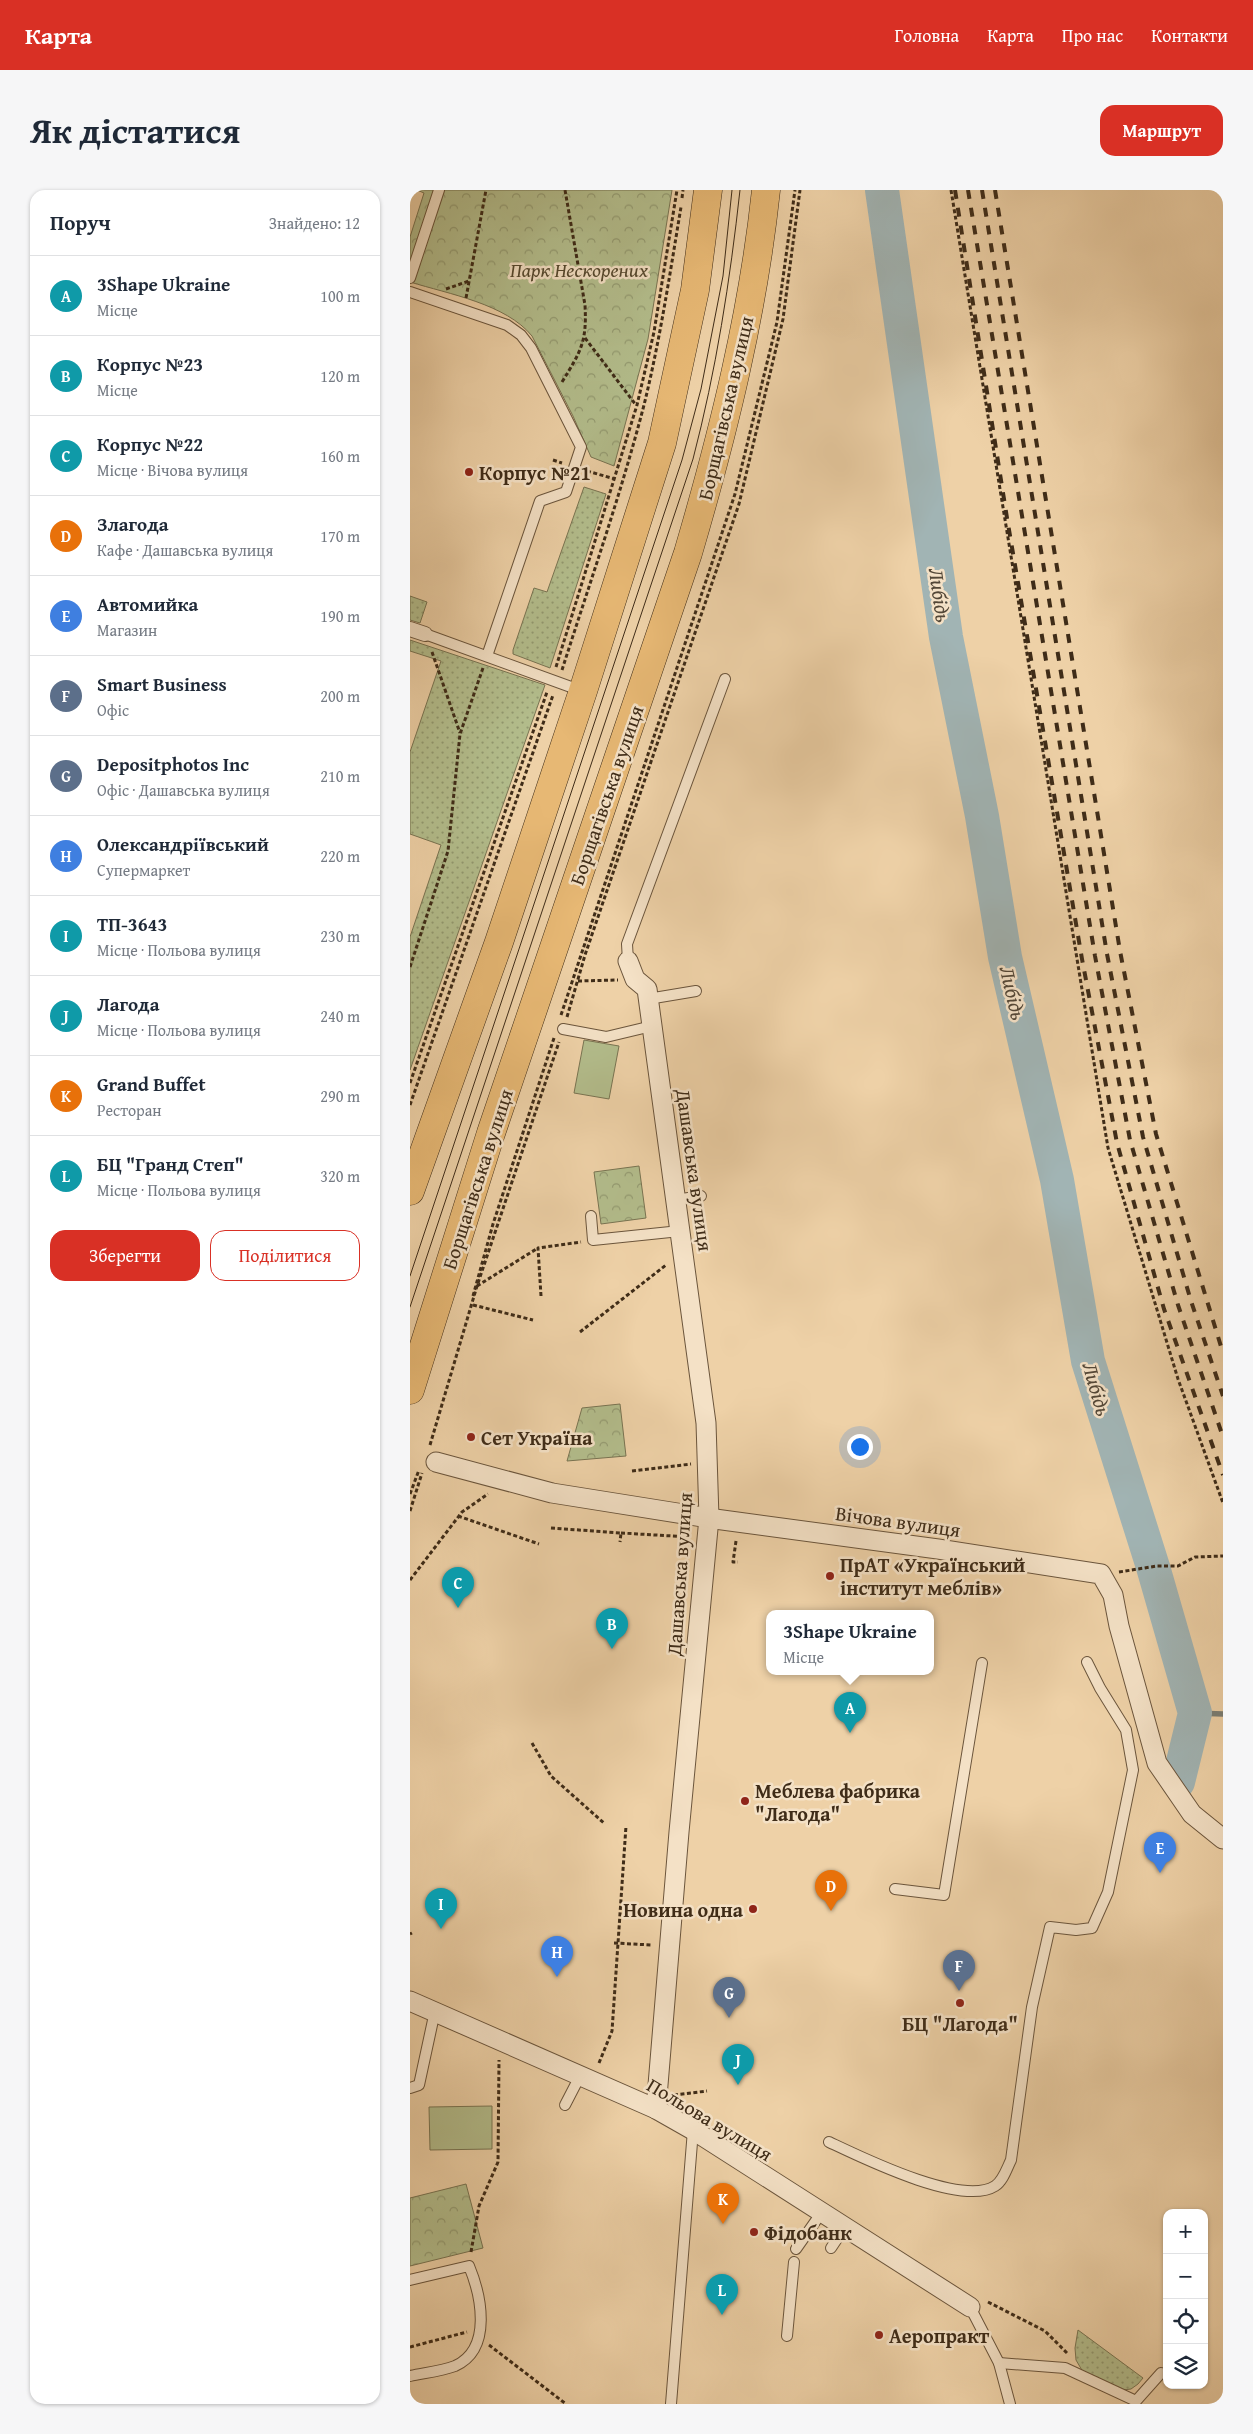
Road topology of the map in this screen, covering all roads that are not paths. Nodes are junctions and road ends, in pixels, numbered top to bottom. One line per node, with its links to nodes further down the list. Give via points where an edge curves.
1 (439, 190): 4 (lane)
2 (708, 190): 10 (main road, via 695,290 662,443)
3 (766, 190): 21 (main road, Борщагівська вулиця, via 759,253 740,358 688,553 491,1133)
4 (410, 278)
5 (410, 292): 8 (lane, via 507,325 521,335 531,348 582,446 566,492 540,501)
6 (410, 629): 7 (street)
7 (426, 634): 8 (lane)
8 (488, 656): 10 (lane)
9 (725, 679): 11 (lane, via 627,944)
10 (583, 691): 16 (main road, via 499,942)
11 (628, 961): 13 (street, Дашавська вулиця, via 635,979 647,989)
12 (696, 991): 13 (lane)
13 (648, 999): 14 (street, Дашавська вулиця)
14 (652, 1026): 15 (lane, via 606,1037); 18 (street, Дашавська вулиця)
15 (563, 1029)
16 (410, 1191)
17 (701, 1196): 18 (lane)
18 (676, 1200): 20 (street, Дашавська вулиця)
19 (591, 1216): 20 (lane, via 593,1240)
20 (680, 1231): 23 (street, Дашавська вулиця, via 706,1423)
21 (410, 1390)
22 (429, 1460): 23 (street, Вічова вулиця, via 552,1493)
23 (709, 1518): 26 (street, Вічова вулиця, via 1101,1574 1113,1595 1157,1763 1192,1814); 32 (street, Дашавська вулиця, via 669,1946)
24 (1087, 1662): 35 (lane, via 1126,1730 1133,1770 1108,1892 1092,1928 1050,1927 1032,2007 1010,2160 1003,2177 997,2185 977,2192 930,2183 890,2171)
25 (982, 1663): 27 (lane, via 944,1895)
26 (1223, 1839)
27 (895, 1889)
28 (410, 2001): 29 (street, Польова вулиця)
29 (434, 2011): 30 (street, Польова вулиця); 31 (lane, via 419,2085)
30 (580, 2076): 32 (street, Польова вулиця); 33 (lane)
31 (410, 2088)
32 (663, 2103): 34 (street, Польова вулиця)
33 (565, 2106)
34 (693, 2130): 36 (street, Польова вулиця); 48 (lane)
35 (829, 2142)
36 (822, 2212): 37 (street, Польова вулиця); 39 (lane)
37 (845, 2227): 38 (lane); 42 (street, Польова вулиця)
38 (831, 2248)
39 (796, 2249)
40 (794, 2262): 43 (lane)
41 (410, 2280): 46 (lane, via 468,2266 478,2288 479,2333 470,2354 456,2366)
42 (977, 2303): 44 (lane)
43 (787, 2336)
44 (999, 2364): 47 (lane, via 1065,2368); 49 (lane)
45 (1161, 2373): 47 (lane)
46 (410, 2376)
47 (1139, 2403)
48 (671, 2404)
49 (1010, 2404)

